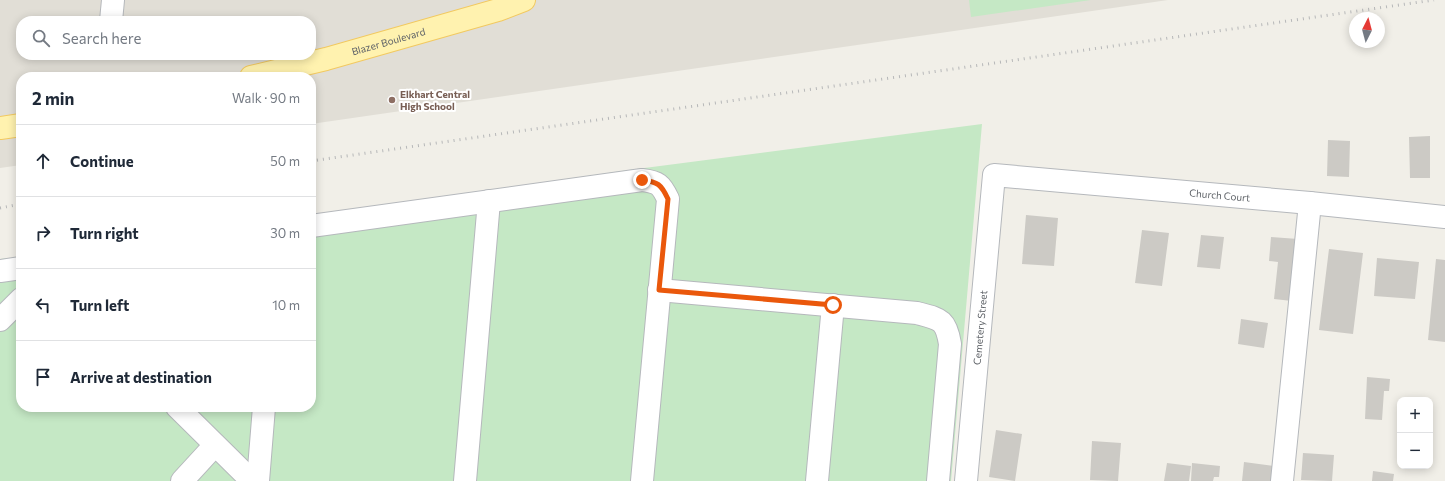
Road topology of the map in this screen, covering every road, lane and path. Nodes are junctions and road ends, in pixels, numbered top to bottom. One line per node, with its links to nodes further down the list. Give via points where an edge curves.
1 (113, 0): 3 (street)
2 (524, 0): 4 (main road, Blazer Boulevard, via 498,10 334,57)
3 (111, 16)
4 (272, 72)
5 (16, 126): 6 (main road)
6 (0, 128)
7 (994, 175): 9 (street, Church Court); 28 (street, Cemetery Street)
8 (489, 201): 11 (street); 14 (street, via 642,180 655,182 662,187 668,199); 24 (street)
9 (1310, 203): 10 (street, Church Court); 29 (street)
10 (1445, 217)
11 (316, 225)
12 (16, 268): 13 (street)
13 (0, 270)
14 (659, 290): 16 (street); 25 (street)
15 (16, 304): 17 (street)
16 (833, 305): 26 (street); 27 (street, via 917,312 943,322 948,330 950,344)
17 (0, 320)
18 (182, 412): 20 (street)
19 (264, 412): 23 (street)
20 (215, 445): 21 (street); 22 (street)
21 (182, 481)
22 (252, 481)
23 (258, 481)
24 (465, 481)
25 (642, 481)
26 (817, 481)
27 (938, 481)
28 (966, 481)
29 (1282, 481)

